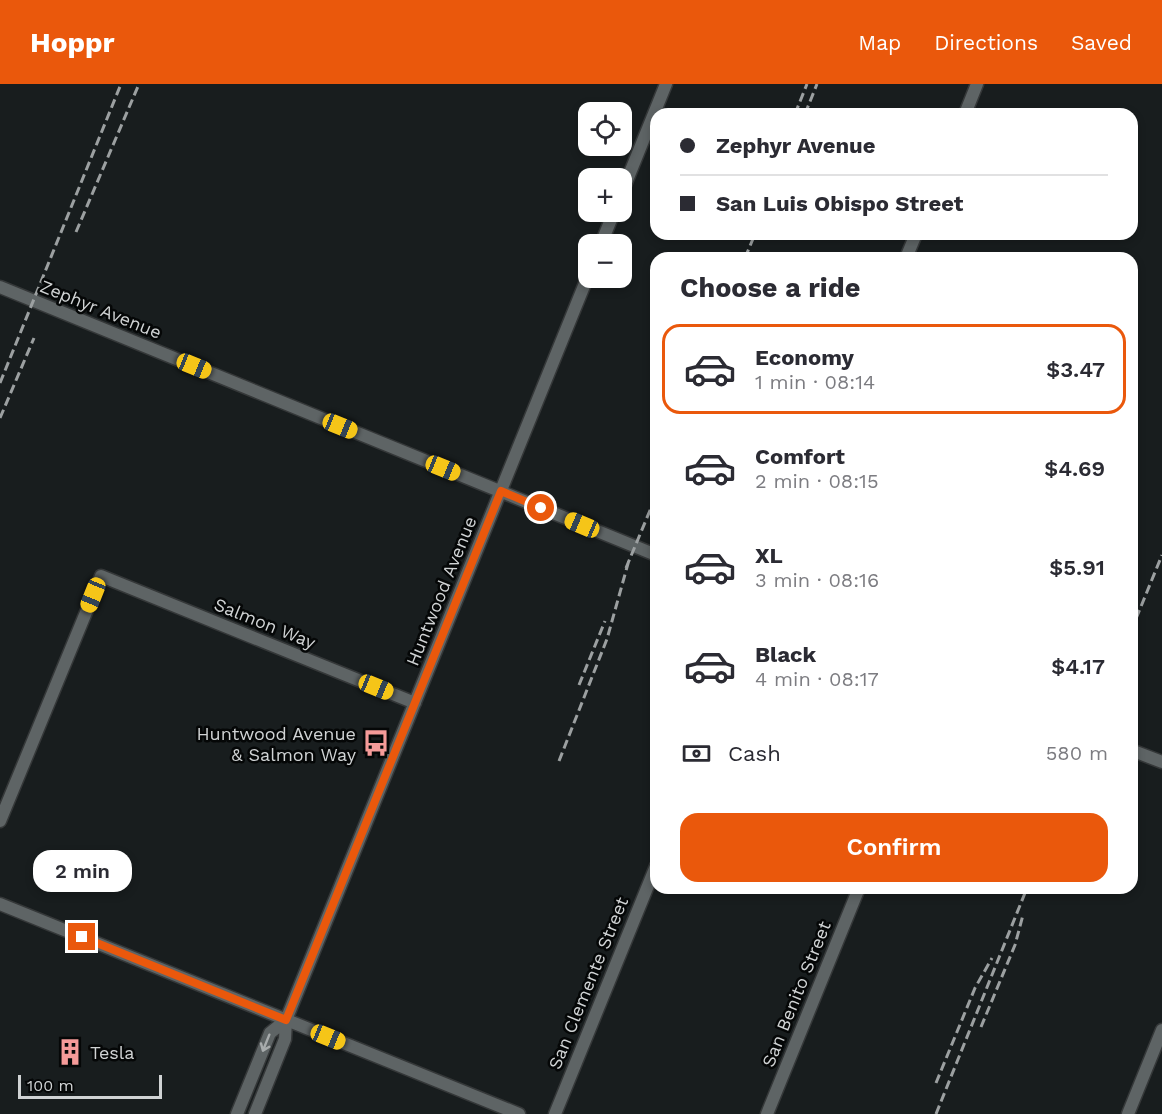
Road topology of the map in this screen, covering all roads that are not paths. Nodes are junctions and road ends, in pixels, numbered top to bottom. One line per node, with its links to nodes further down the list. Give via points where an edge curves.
1 (666, 84): 3 (street)
2 (977, 84): 4 (street)
3 (656, 108)
4 (967, 108)
5 (650, 123): 6 (street)
6 (632, 168)
7 (0, 287): 9 (street, Zephyr Avenue)
8 (583, 288): 9 (street, Huntwood Avenue)
9 (501, 491): 10 (street, Zephyr Avenue); 11 (street, Huntwood Avenue)
10 (650, 553)
11 (415, 703): 14 (street, Salmon Way, via 101,576); 18 (street, Huntwood Avenue)
12 (1138, 753): 13 (street)
13 (1162, 762)
14 (0, 821)
15 (650, 881): 23 (street, San Clemente Street)
16 (857, 894): 24 (street, San Benito Street)
17 (0, 904): 18 (street)
18 (286, 1020): 20 (street, Huntwood Avenue, one-way to 20, via 270,1033); 21 (street, Huntwood Avenue, via 285,1039); 22 (street)
19 (1162, 1030): 25 (street)
20 (237, 1114)
21 (255, 1114)
22 (519, 1114)
23 (555, 1114)
24 (767, 1114)
25 (1128, 1114)

